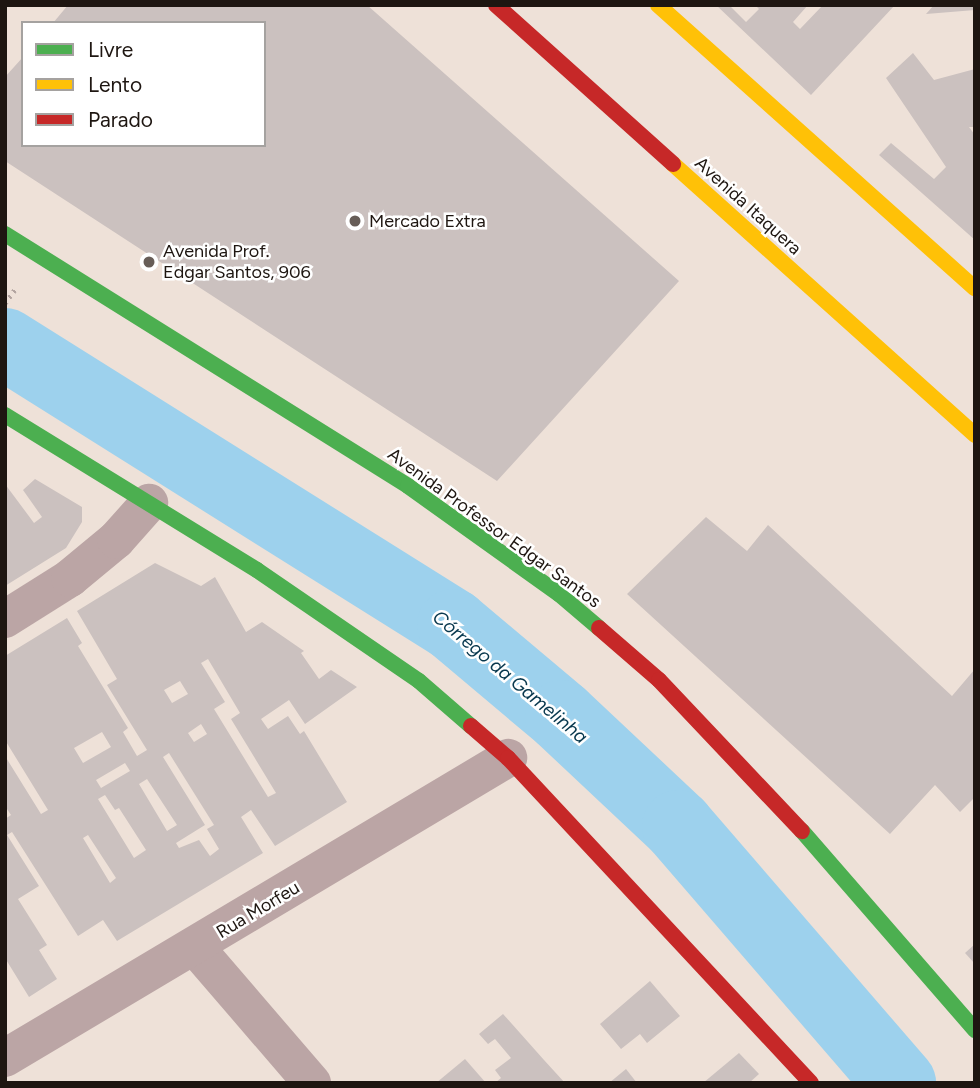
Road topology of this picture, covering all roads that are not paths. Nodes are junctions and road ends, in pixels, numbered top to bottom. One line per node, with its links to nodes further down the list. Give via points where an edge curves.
1 (496, 5): 6 (main road, Avenida Itaquera)
2 (658, 5): 4 (main road)
3 (5, 234): 11 (main road, Avenida Professor Edgar Santos, via 408,486 559,594 659,680 779,805)
4 (975, 288)
5 (5, 415): 7 (main road)
6 (975, 435)
7 (149, 503): 8 (street, via 116,540 70,578); 9 (main road, via 419,681)
8 (5, 619)
9 (508, 758): 10 (street, Rua Morfeu); 14 (main road)
10 (196, 947): 12 (street, Rua Morfeu); 13 (street)
11 (975, 1030)
12 (5, 1058)
13 (312, 1083)
14 (811, 1083)

